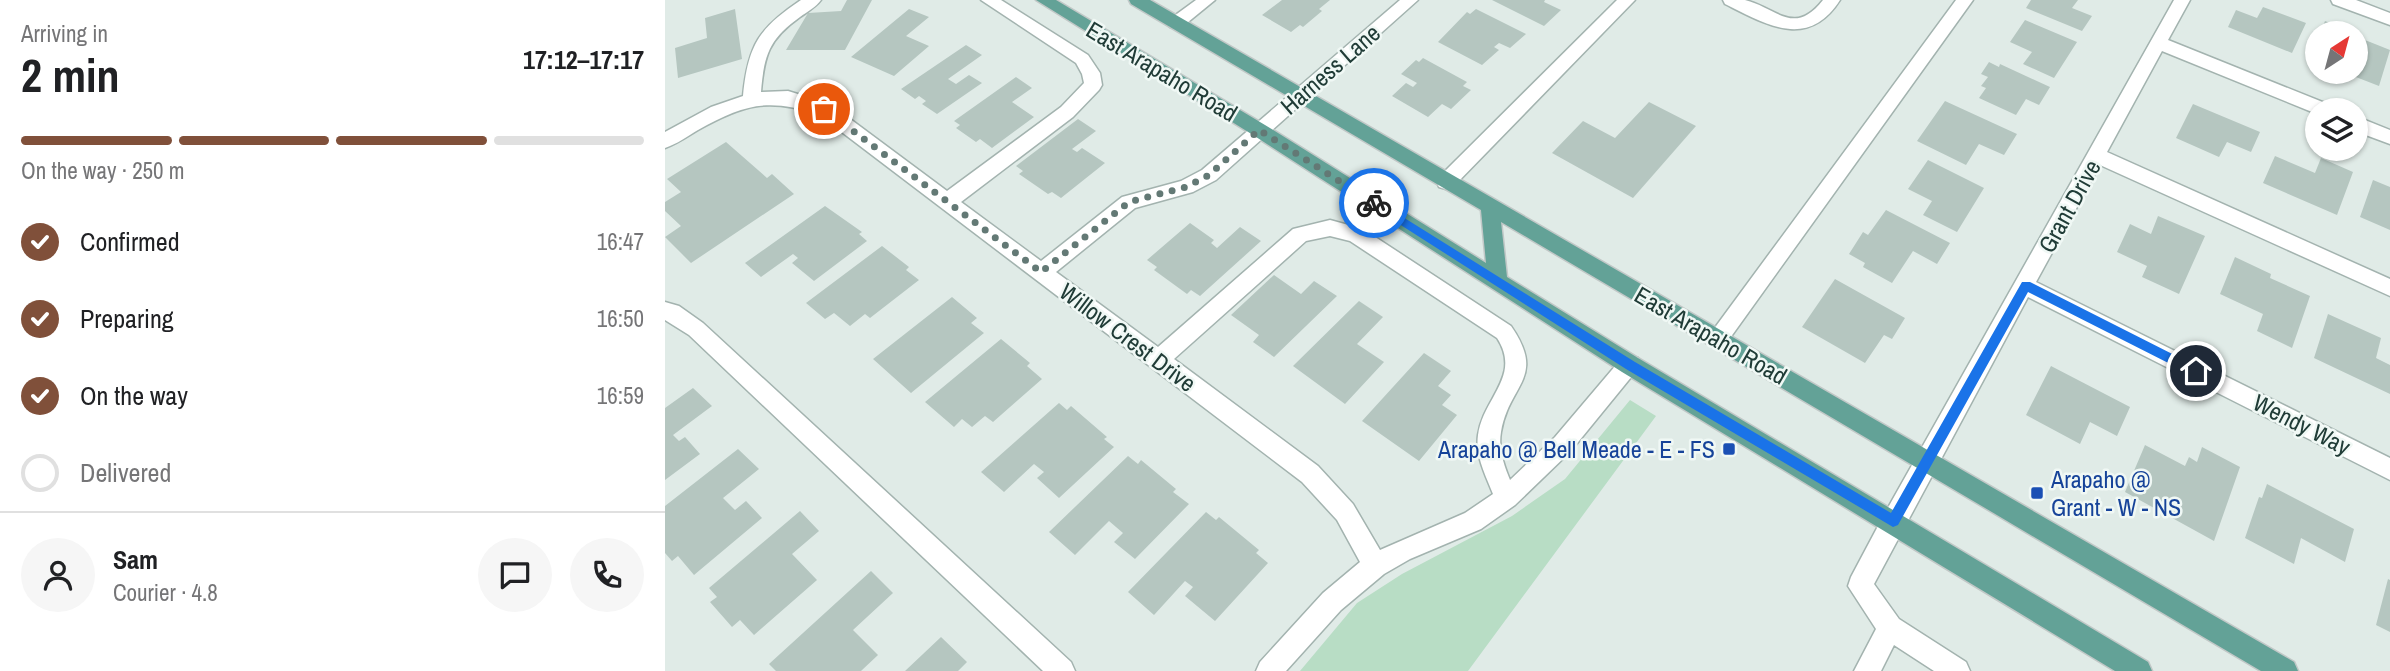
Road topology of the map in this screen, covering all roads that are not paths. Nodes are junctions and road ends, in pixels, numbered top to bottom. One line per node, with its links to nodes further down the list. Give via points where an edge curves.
1 (813, 0): 17 (street, via 772,27 763,40 754,65)
2 (989, 0): 25 (street, via 1082,59 1093,85 1067,112)
3 (1044, 0): 20 (main road, East Arapaho Road)
4 (1137, 0): 14 (main road, East Arapaho Road)
5 (1207, 0): 14 (street)
6 (1410, 0): 16 (street, Harness Lane)
7 (1627, 0): 24 (street)
8 (1731, 0): 9 (street, via 1770,19 1796,25 1815,20)
9 (1832, 0)
10 (1965, 0): 32 (street)
11 (2182, 0): 15 (street, Grant Drive)
12 (2339, 0): 13 (street)
13 (2390, 19)
14 (1176, 23): 16 (main road, East Arapaho Road)
15 (2159, 43): 18 (street); 23 (street, Grant Drive)
16 (1299, 96): 20 (street, Harness Lane); 24 (main road, East Arapaho Road)
17 (751, 101): 22 (street, Willow Crest Drive, via 697,121); 25 (street, Willow Crest Drive, via 778,96 824,109)
18 (2305, 102)
19 (2368, 128): 21 (street)
20 (1259, 130): 27 (street, Harness Lane, via 1209,175 1186,187 1129,202); 28 (main road, East Arapaho Road)
21 (2390, 137)
22 (665, 141)
23 (2097, 155): 29 (street, Grant Drive); 30 (street)
24 (1446, 182): 26 (main road, East Arapaho Road)
25 (947, 202): 27 (street, Willow Crest Drive)
26 (1490, 207): 28 (main road); 32 (main road, East Arapaho Road)
27 (1041, 272): 33 (street, Willow Crest Drive)
28 (1497, 281): 34 (main road, East Arapaho Road)
29 (2026, 286): 35 (street, Grant Drive); 36 (street, Wendy Way)
30 (2390, 288)
31 (665, 311): 41 (street, via 696,329)
32 (1718, 339): 35 (main road, East Arapaho Road)
33 (1158, 360): 37 (street, via 1300,235 1330,228 1356,234 1504,332 1516,350 1513,380 1493,417 1489,435 1490,457); 39 (street, Willow Crest Drive, via 1310,474 1345,512)
34 (1630, 365): 37 (street, via 1547,463); 38 (main road, East Arapaho Road)
35 (1927, 460): 38 (street, Grant Drive); 46 (main road, East Arapaho Road)
36 (2390, 469)
37 (1506, 497): 39 (street, via 1484,515)
38 (1893, 521): 40 (street, Grant Drive, via 1860,586); 45 (main road, East Arapaho Road)
39 (1375, 565): 42 (street, via 1315,617)
40 (1890, 628): 43 (street); 44 (street)
41 (1062, 671)
42 (1269, 671)
43 (1867, 671)
44 (1957, 671)
45 (2139, 671)
46 (2285, 671)

